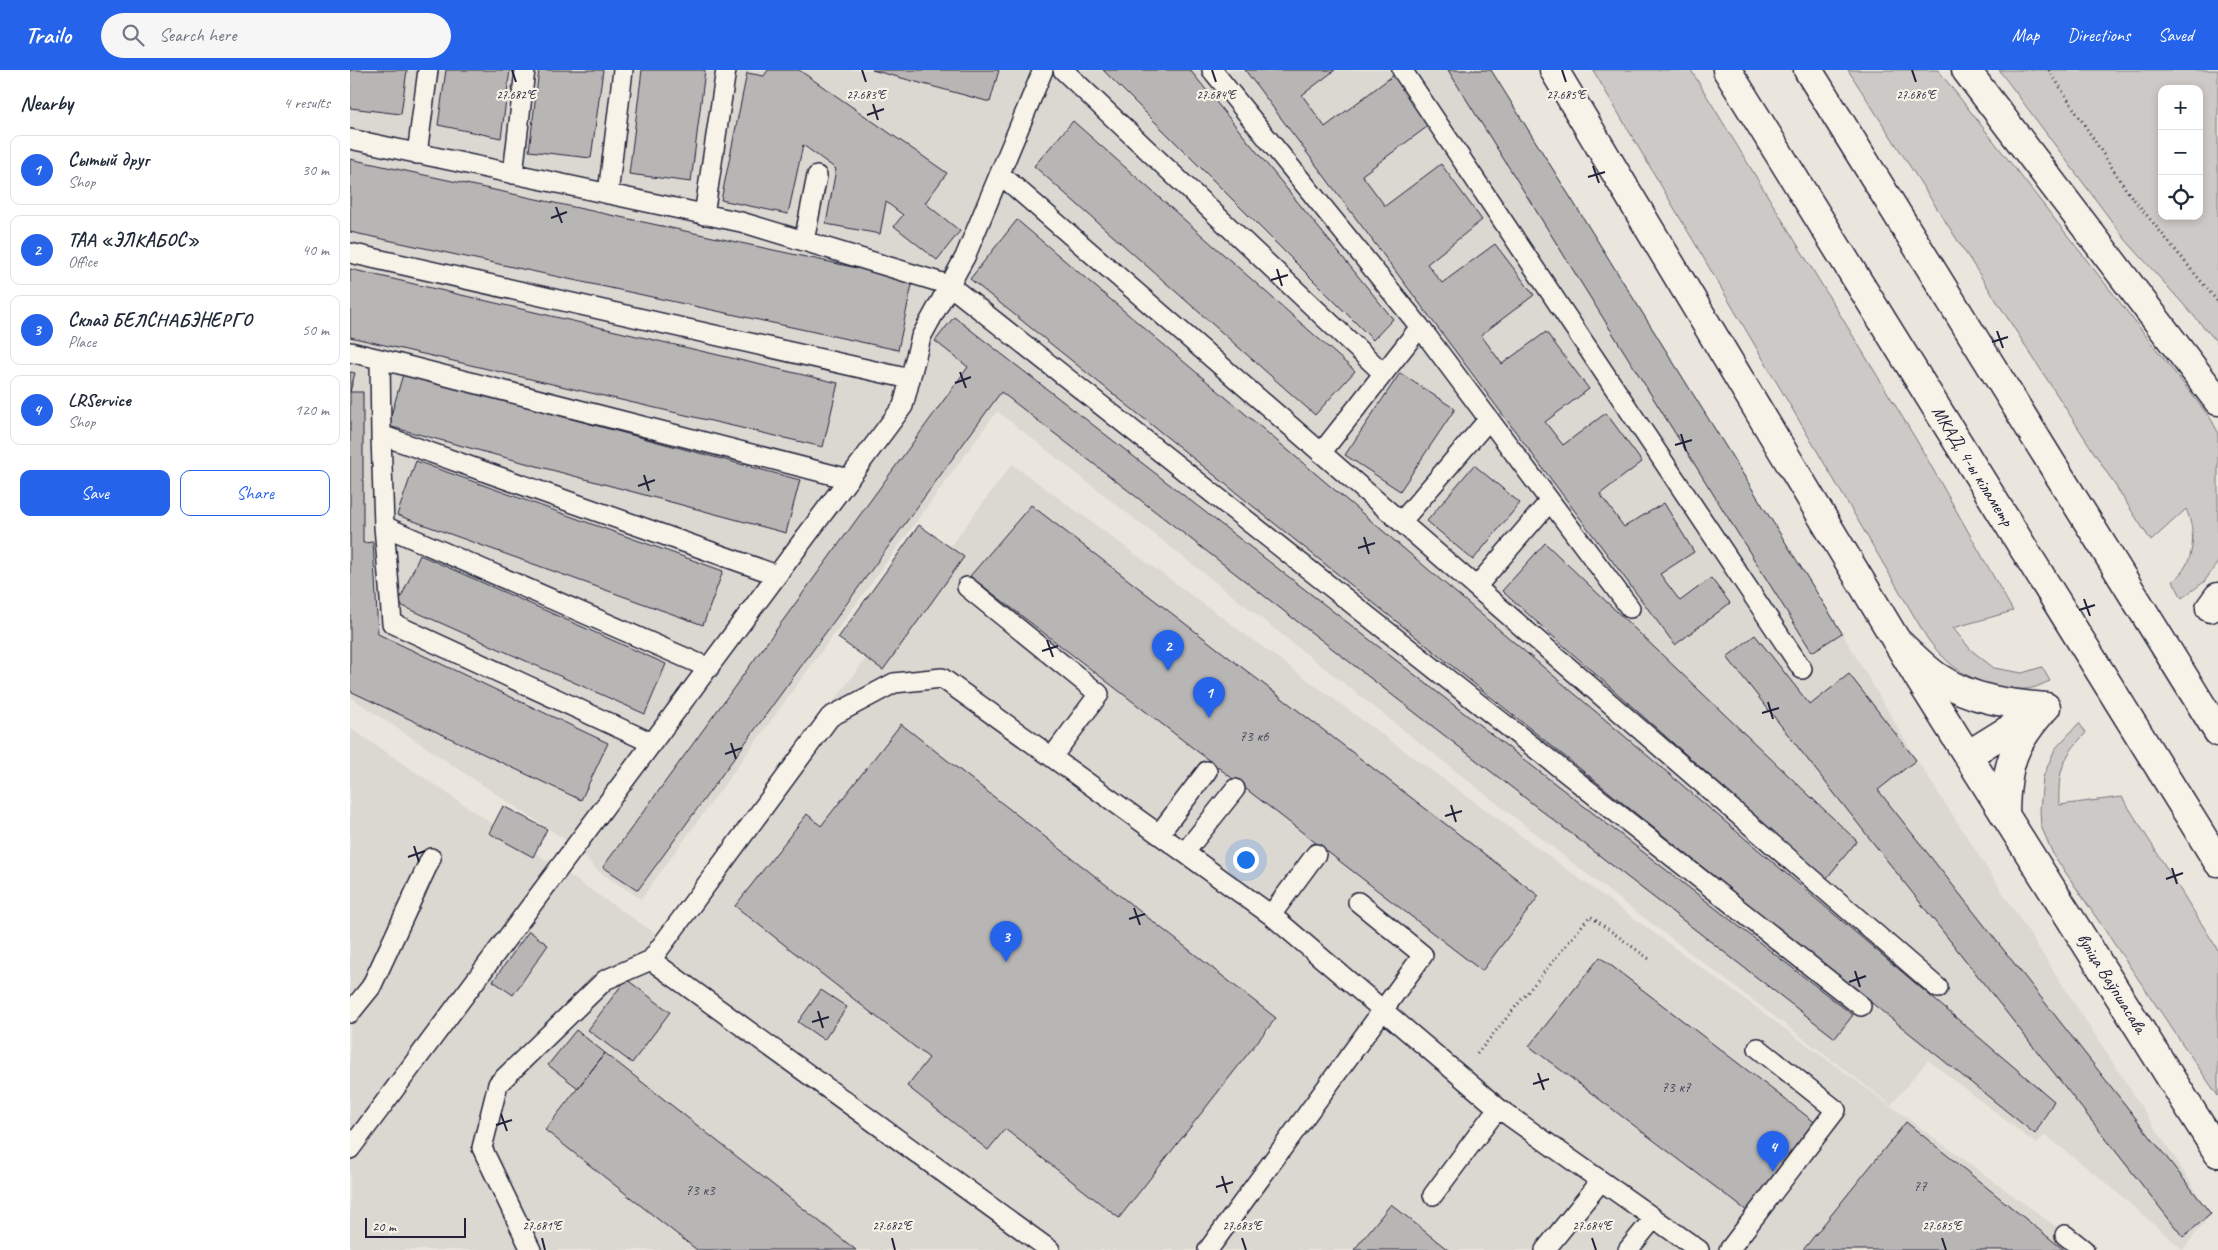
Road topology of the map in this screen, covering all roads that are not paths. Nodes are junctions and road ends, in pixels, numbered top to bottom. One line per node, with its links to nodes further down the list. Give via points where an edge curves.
1 (428, 70): 14 (lane)
2 (525, 70): 15 (lane)
3 (623, 70): 18 (lane)
4 (726, 70): 19 (lane)
5 (1043, 70): 16 (lane)
6 (1063, 70): 26 (lane)
7 (1212, 70): 23 (lane)
8 (1402, 70): 44 (lane)
9 (1554, 70): 42 (main road, вуліца Ваўпшасава)
10 (1727, 70): 57 (main road, МКАД, 4-ы кіламетр)
11 (1808, 70): 46 (main road)
12 (1966, 70): 28 (main road)
13 (350, 139): 14 (lane)
14 (417, 154): 15 (lane)
15 (513, 174): 18 (lane)
16 (1000, 174): 22 (lane); 31 (lane)
17 (817, 176): 20 (lane)
18 (608, 194): 19 (lane)
19 (704, 215): 20 (lane, via 741,222)
20 (804, 241): 22 (lane)
21 (350, 253): 27 (lane)
22 (950, 285): 27 (lane, via 921,337); 62 (lane)
23 (1420, 326): 26 (lane); 29 (lane)
24 (350, 352): 25 (lane)
25 (380, 359): 30 (lane); 32 (lane)
26 (1383, 373): 31 (lane)
27 (910, 379): 32 (lane, via 903,406)
28 (2218, 401)
29 (1489, 419): 33 (lane); 34 (lane)
30 (381, 435): 35 (lane); 36 (lane)
31 (1321, 453): 34 (lane)
32 (849, 480): 36 (lane)
33 (1550, 501): 38 (lane); 41 (lane)
34 (1401, 522): 38 (lane)
35 (384, 526): 43 (lane); 47 (lane, via 392,623)
36 (777, 575): 43 (lane)
37 (967, 587): 49 (lane, via 1099,694)
38 (1476, 587): 61 (lane)
39 (2218, 596): 40 (main road, via 2210,608)
40 (2218, 604)
41 (1630, 608)
42 (1896, 640): 45 (main road, via 1940,678 1972,694 2004,704); 48 (main road, вуліца Ваўпшасава)
43 (709, 668): 47 (lane)
44 (1802, 669)
45 (2046, 707): 48 (main road); 52 (main road, via 2026,729 2014,753 2006,789)
46 (2218, 732)
47 (652, 743): 67 (lane)
48 (1968, 755): 52 (main road, вуліца Ваўпшасава)
49 (1052, 757): 53 (lane); 60 (lane, via 942,678 894,683 830,717)
50 (1207, 771): 53 (lane)
51 (1235, 789): 54 (lane)
52 (2005, 813): 68 (main road, вуліца Ваўпшасава)
53 (1158, 834): 54 (lane)
54 (1185, 852): 59 (lane)
55 (1316, 854): 59 (lane)
56 (431, 858): 64 (lane, via 371,988)
57 (2218, 862)
58 (1358, 902): 63 (lane, via 1423,954)
59 (1271, 915): 63 (lane)
60 (650, 960): 73 (lane, via 605,980 498,1084 482,1148); 74 (lane)
61 (1938, 988)
62 (1860, 1006)
63 (1384, 1010): 66 (lane); 75 (lane)
64 (350, 1013)
65 (1758, 1048): 79 (lane, via 1836,1110)
66 (1498, 1108): 69 (lane); 70 (lane)
67 (350, 1149)
68 (2218, 1153)
69 (1601, 1181): 71 (lane); 76 (lane)
70 (1434, 1195)
71 (1654, 1218): 77 (lane); 78 (lane)
72 (2065, 1235): 80 (lane)
73 (531, 1250)
74 (1050, 1250)
75 (1208, 1250)
76 (1546, 1250)
77 (1628, 1250)
78 (1699, 1250)
79 (1729, 1250)
80 (2084, 1250)

